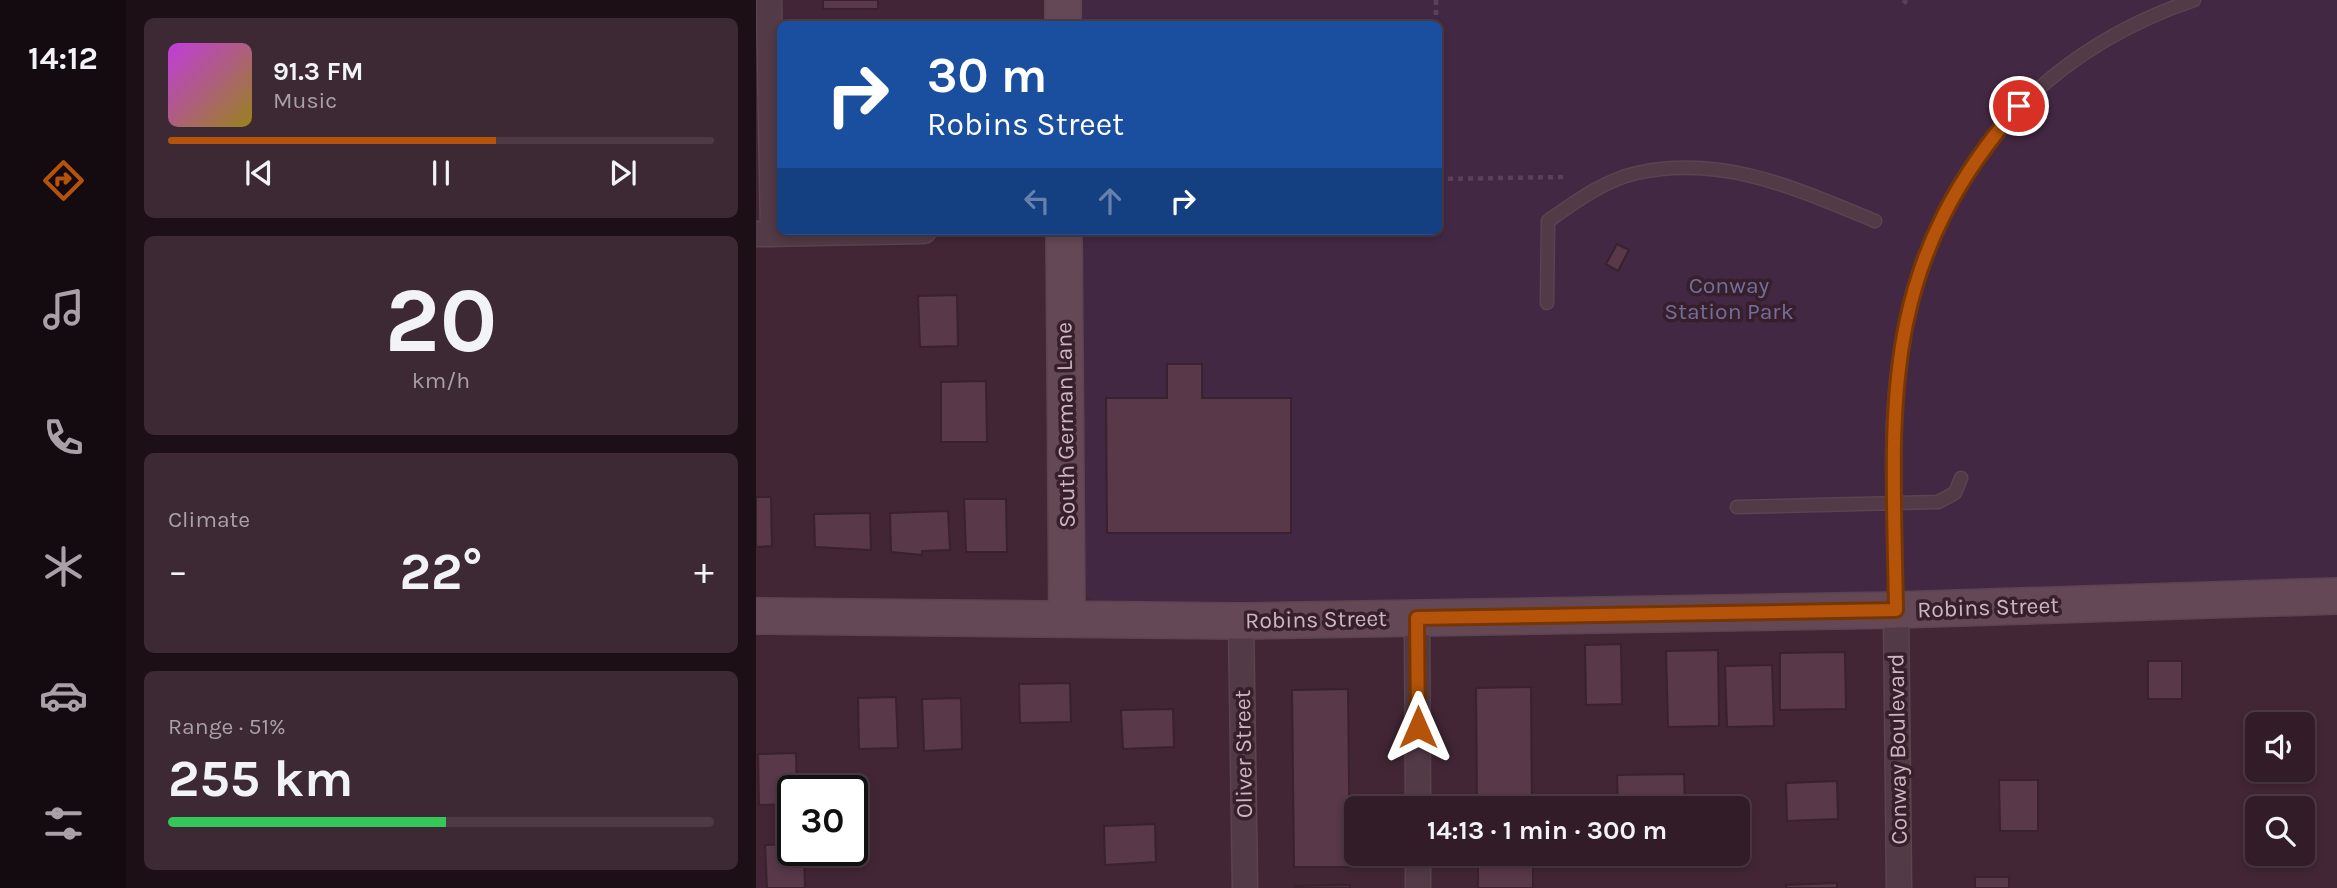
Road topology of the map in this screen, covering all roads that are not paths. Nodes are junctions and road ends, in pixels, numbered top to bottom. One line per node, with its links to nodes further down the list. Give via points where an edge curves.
1 (769, 0): 6 (street)
2 (1063, 0): 4 (street)
3 (2194, 0): 10 (lane, via 2123,30 2050,77 1994,136 1956,191 1921,263 1905,325 1895,396)
4 (1063, 21)
5 (1875, 221): 8 (lane, via 1783,184 1719,167 1635,173 1586,195 1548,221)
6 (764, 234)
7 (1064, 235): 15 (street, South German Lane)
8 (1548, 303)
9 (1961, 478): 10 (lane, via 1955,493 1938,502)
10 (1895, 504): 11 (lane); 13 (lane)
11 (1737, 507)
12 (2337, 596): 13 (street, Robins Street)
13 (1896, 610): 16 (street, Robins Street); 22 (street, Conway Boulevard)
14 (756, 616): 15 (street, Robins Street)
15 (1067, 618): 17 (street, Robins Street)
16 (1417, 618): 17 (street, Robins Street); 18 (street)
17 (1241, 621): 20 (street, Oliver Street)
18 (1418, 796)
19 (1418, 866): 21 (street)
20 (1245, 888)
21 (1418, 888)
22 (1899, 888)

